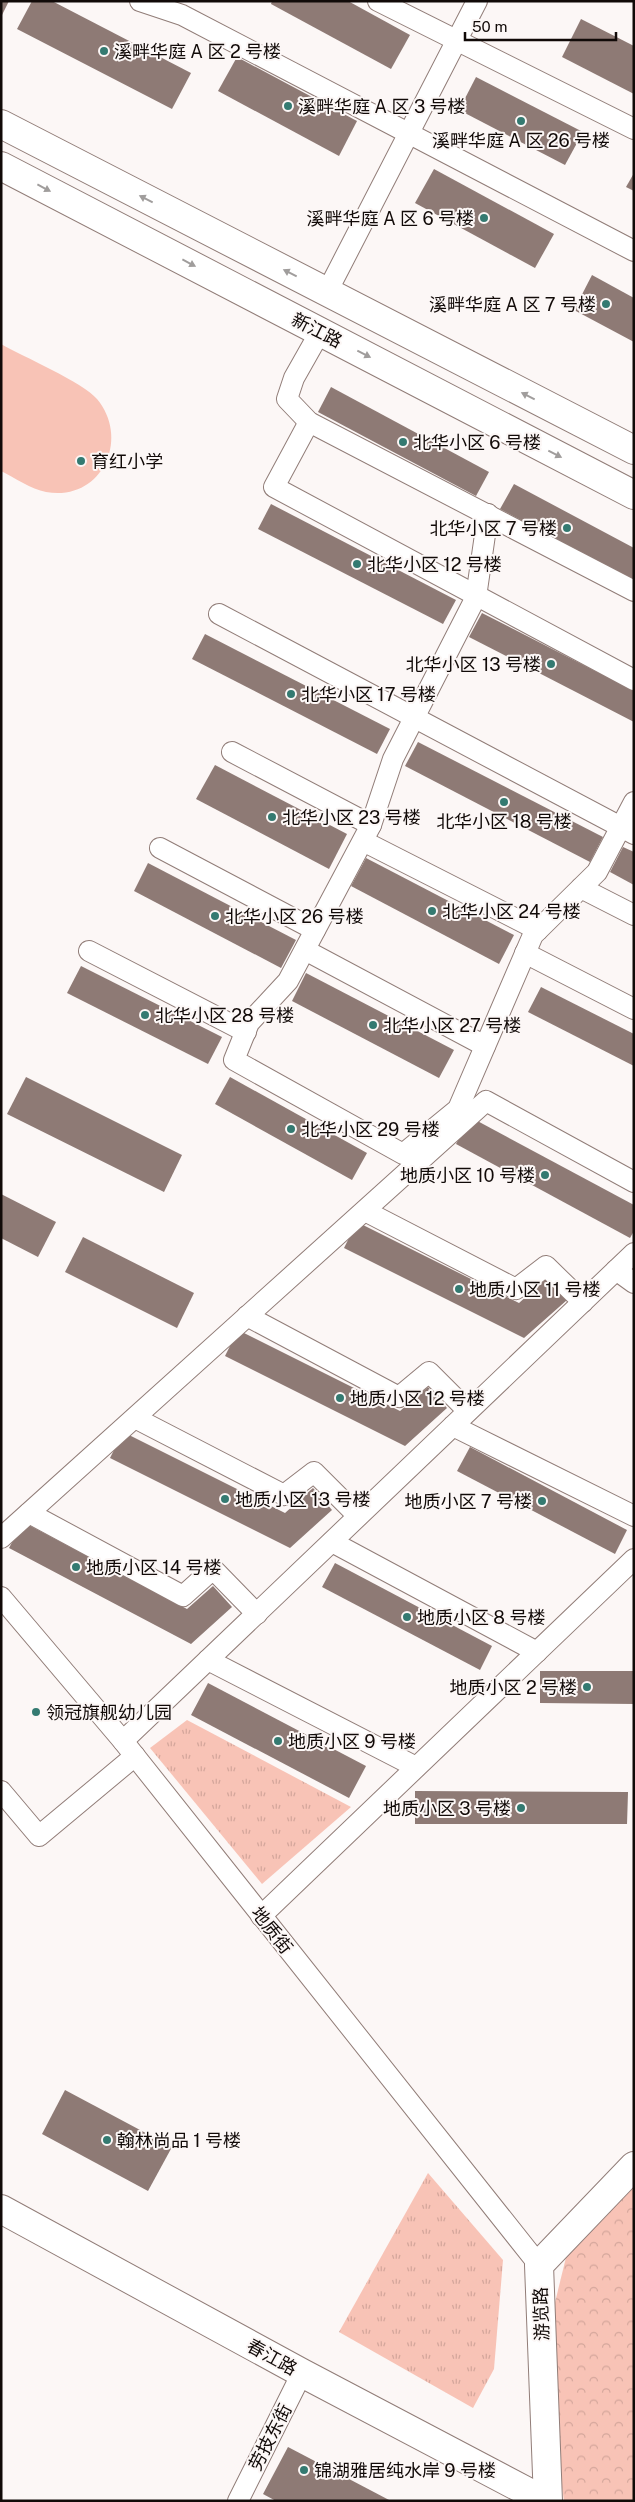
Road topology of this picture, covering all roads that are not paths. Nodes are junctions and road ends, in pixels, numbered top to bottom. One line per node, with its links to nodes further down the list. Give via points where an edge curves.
1 (140, 1): 7 (street, via 182,15)
2 (378, 1): 4 (street)
3 (477, 1): 4 (street)
4 (456, 41): 6 (street); 7 (street)
5 (1, 124): 10 (main road, one-way to 5)
6 (634, 129)
7 (410, 134): 9 (street); 10 (street)
8 (1, 166): 11 (main road, 新江路, one-way to 11)
9 (634, 251)
10 (327, 292): 13 (main road, one-way to 10)
11 (320, 332): 12 (street, via 294,378 288,399); 14 (main road, 新江路, one-way to 14)
12 (309, 422): 15 (street); 17 (street, via 274,487)
13 (634, 450)
14 (634, 495)
15 (488, 514): 16 (street); 17 (street)
16 (634, 591)
17 (476, 597): 19 (street); 20 (street)
18 (219, 614): 20 (street)
19 (634, 680)
20 (414, 719): 23 (street); 24 (street, via 393,759)
21 (232, 752): 24 (street)
22 (634, 802): 23 (street)
23 (627, 831): 26 (street)
24 (367, 833): 28 (street); 29 (street)
25 (160, 848): 28 (street)
26 (581, 888): 27 (street); 29 (street)
27 (634, 915)
28 (315, 930): 30 (street)
29 (538, 930): 32 (street)
30 (305, 950): 34 (street, via 288,981 249,1022); 35 (street)
31 (89, 951): 34 (street)
32 (525, 953): 33 (street); 35 (street)
33 (634, 1009)
34 (246, 1032): 35 (street, via 234,1060 403,1154 458,1110)
35 (485, 1046)
36 (634, 1182): 37 (street, via 486,1101)
37 (365, 1211): 41 (street, via 516,1289 546,1266); 42 (street)
38 (634, 1253): 39 (street)
39 (616, 1270): 40 (street); 41 (street)
40 (634, 1283)
41 (583, 1302): 43 (street)
42 (247, 1316): 43 (street, via 399,1397 429,1372); 44 (street)
43 (468, 1411): 45 (street)
44 (135, 1418): 46 (street); 47 (street, via 284,1495 314,1472)
45 (453, 1426): 47 (street); 48 (street)
46 (29, 1512): 49 (street); 53 (street, via 183,1596 213,1569)
47 (358, 1516): 50 (street)
48 (634, 1516)
49 (1, 1538)
50 (332, 1542): 53 (street); 54 (street)
51 (634, 1560): 54 (street)
52 (1, 1598): 56 (street, 地质街)
53 (256, 1614): 55 (street)
54 (537, 1652): 57 (street)
55 (208, 1660): 56 (street); 57 (street)
56 (129, 1748): 58 (street, via 39,1836); 59 (street, 地质街)
57 (416, 1767): 59 (street)
58 (1, 1791)
59 (261, 1916): 62 (street, 地质街)
60 (634, 2166): 62 (main road, 游览路)
61 (1, 2209): 63 (main road, 春江路)
62 (539, 2265): 65 (main road, 游览路)
63 (302, 2373): 64 (street, 劳技东街); 65 (main road, 春江路)
64 (238, 2501)
65 (546, 2501)

